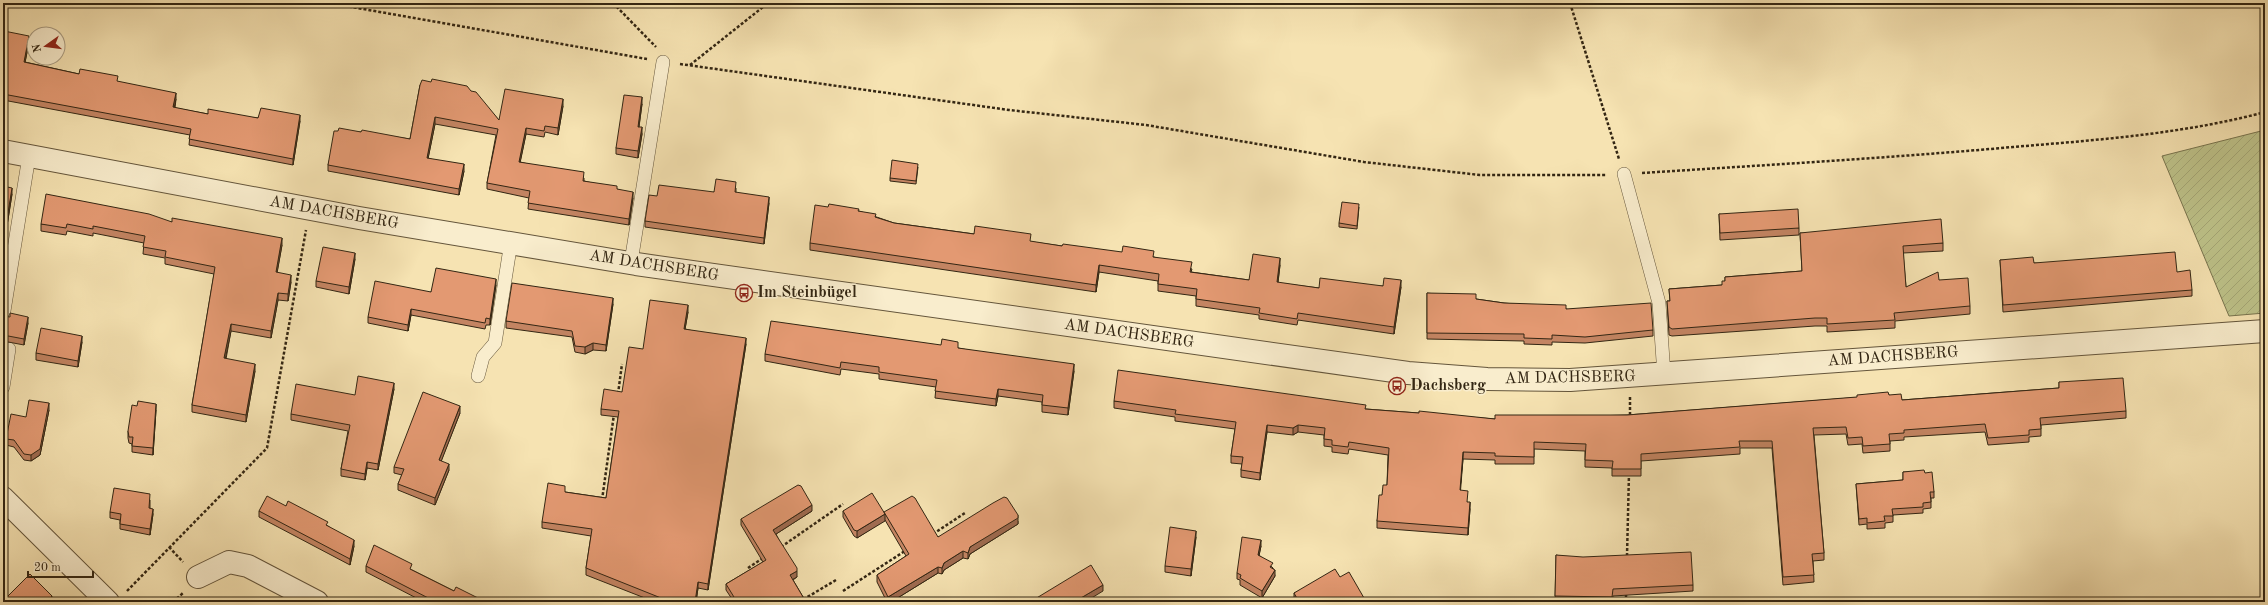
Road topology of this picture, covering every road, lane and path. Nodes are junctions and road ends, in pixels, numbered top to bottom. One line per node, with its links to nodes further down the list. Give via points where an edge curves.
1 (328, 3): 5 (path)
2 (613, 3): 5 (path, via 655,46)
3 (768, 3): 6 (path)
4 (1570, 3): 10 (path)
5 (663, 62): 6 (path); 13 (lane)
6 (689, 65): 10 (path, via 1009,110 1146,125 1364,162 1480,175)
7 (2265, 112): 10 (path, via 2137,136 1918,156)
8 (3, 151): 9 (street, AM DACHSBERG)
9 (29, 156): 12 (street, AM DACHSBERG, via 359,218); 14 (lane)
10 (1624, 174): 18 (lane, via 1659,303)
11 (314, 230): 40 (path, via 306,228 267,448)
12 (511, 242): 13 (street, AM DACHSBERG); 19 (lane, via 495,343 483,357)
13 (631, 262): 20 (street, AM DACHSBERG, via 1408,373 1495,379 1570,380)
14 (4, 311)
15 (2265, 331): 18 (street, AM DACHSBERG)
16 (9, 349): 21 (lane)
17 (622, 364): 22 (path)
18 (1664, 375): 20 (street, AM DACHSBERG)
19 (478, 376)
20 (1629, 377): 24 (path)
21 (3, 387)
22 (617, 395)
23 (615, 411): 27 (path)
24 (1630, 424)
25 (1629, 470): 34 (path)
26 (3, 498): 40 (street)
27 (602, 503)
28 (843, 504): 31 (path)
29 (965, 513): 30 (path)
30 (927, 538)
31 (780, 548)
32 (908, 550): 39 (path)
33 (768, 556): 35 (path)
34 (1627, 563)
35 (748, 568)
36 (198, 577): 41 (street, via 229,562 248,566)
37 (836, 580): 42 (path)
38 (1626, 586): 43 (path)
39 (843, 591)
40 (116, 598)
41 (317, 602)
42 (799, 602)
43 (1626, 602)

